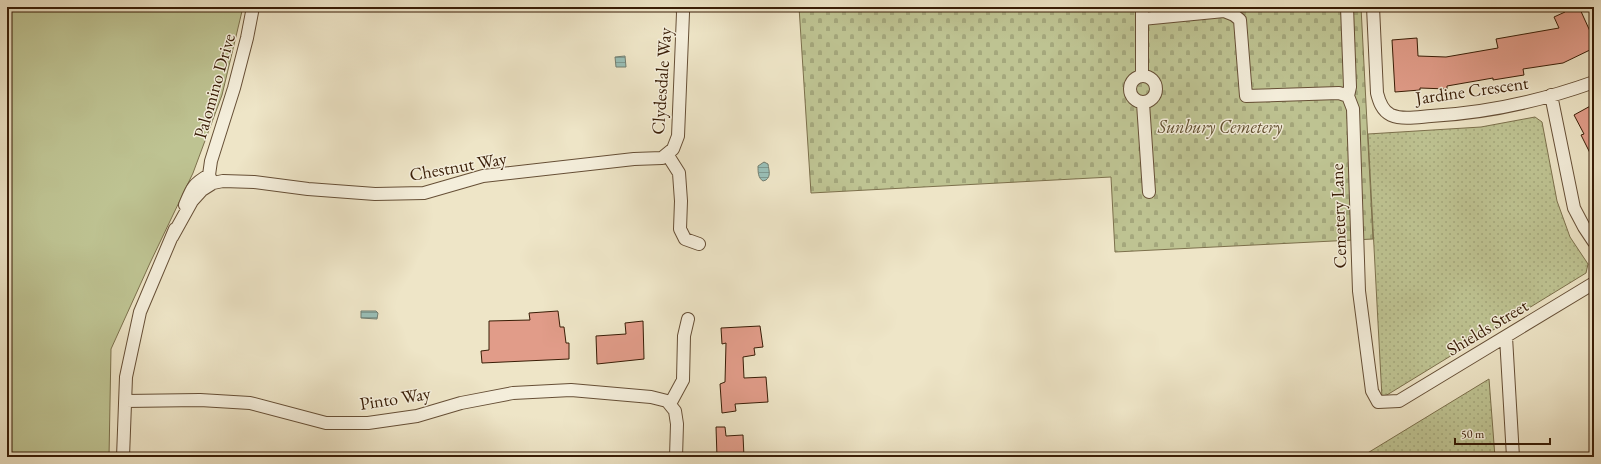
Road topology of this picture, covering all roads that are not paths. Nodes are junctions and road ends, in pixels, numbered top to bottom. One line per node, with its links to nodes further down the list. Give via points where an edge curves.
1 (253, 7): 12 (street, Palomino Drive, via 236,81 211,161)
2 (682, 7): 11 (street, Clydesdale Way, via 678,136 673,149)
3 (1347, 7): 9 (street, Cemetery Lane, via 1350,87)
4 (1372, 7): 8 (street, Jardine Crescent, via 1377,93 1380,105 1390,115 1407,118 1452,115 1509,107)
5 (1142, 13): 6 (street); 9 (street, via 1224,11 1234,15 1240,20 1246,96 1339,93)
6 (1142, 76): 10 (street, via 1131,83 1130,92 1135,100); 10 (street, via 1155,82 1157,92 1152,100)
7 (1594, 82): 8 (street, Jardine Crescent)
8 (1551, 95): 14 (street, via 1574,208)
9 (1348, 96): 20 (street, Cemetery Lane, via 1353,109 1359,291 1372,391 1378,402)
10 (1143, 103): 13 (street)
11 (667, 154): 12 (street, Chestnut Way, via 662,158 483,176 424,193 375,194 308,190 232,177); 15 (street, via 679,173 680,229 685,239)
12 (211, 179): 19 (street, via 192,201 172,237 140,312 126,377)
13 (1149, 192)
14 (1594, 242)
15 (699, 244)
16 (1594, 283): 18 (street, Shields Street)
17 (688, 319): 21 (street, via 684,336 683,380)
18 (1506, 337): 20 (street, Shields Street); 24 (street)
19 (125, 401): 21 (street, Pinto Way, via 200,400 250,403 326,423 361,423 417,416 461,403 520,393 571,390 651,397); 22 (street)
20 (1399, 401)
21 (670, 404): 23 (street, via 675,411 678,424)
22 (123, 457)
23 (676, 457)
24 (1513, 457)

